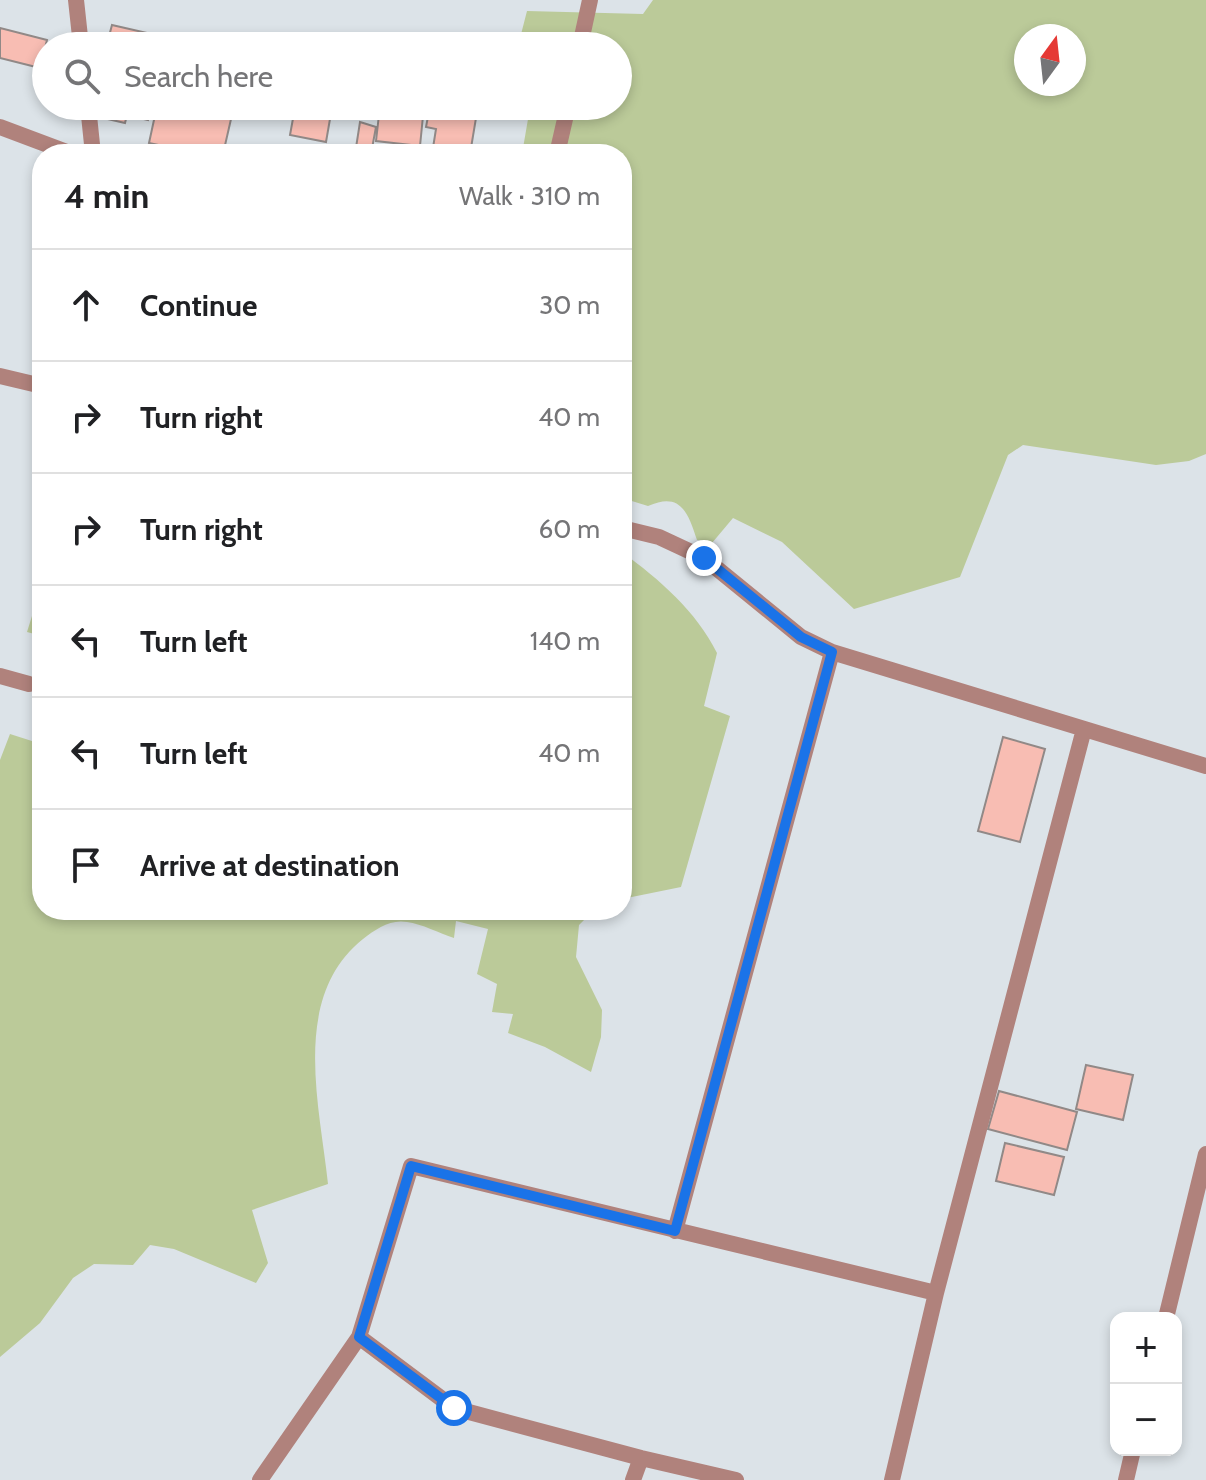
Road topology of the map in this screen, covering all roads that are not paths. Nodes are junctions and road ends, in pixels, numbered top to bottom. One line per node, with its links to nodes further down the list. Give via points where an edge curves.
1 (76, 0): 3 (street)
2 (590, 0): 4 (street)
3 (79, 32)
4 (583, 32)
5 (89, 120): 9 (street)
6 (565, 120): 10 (street)
7 (0, 127): 8 (street)
8 (45, 144)
9 (92, 144)
10 (559, 144)
11 (0, 376): 12 (street)
12 (32, 384)
13 (632, 530): 14 (street, via 704,558 801,637)
14 (832, 652): 17 (street); 20 (street)
15 (0, 676): 16 (street)
16 (29, 684)
17 (1084, 729): 18 (street); 21 (street)
18 (1206, 766)
19 (1206, 1154): 22 (street)
20 (675, 1231): 21 (street); 23 (street, via 411,1166)
21 (936, 1293): 29 (street)
22 (1167, 1312)
23 (359, 1337): 25 (street, via 454,1408); 26 (street)
24 (1132, 1456): 30 (street)
25 (641, 1458): 27 (street); 28 (street)
26 (260, 1480)
27 (633, 1480)
28 (736, 1480)
29 (892, 1480)
30 (1126, 1480)

